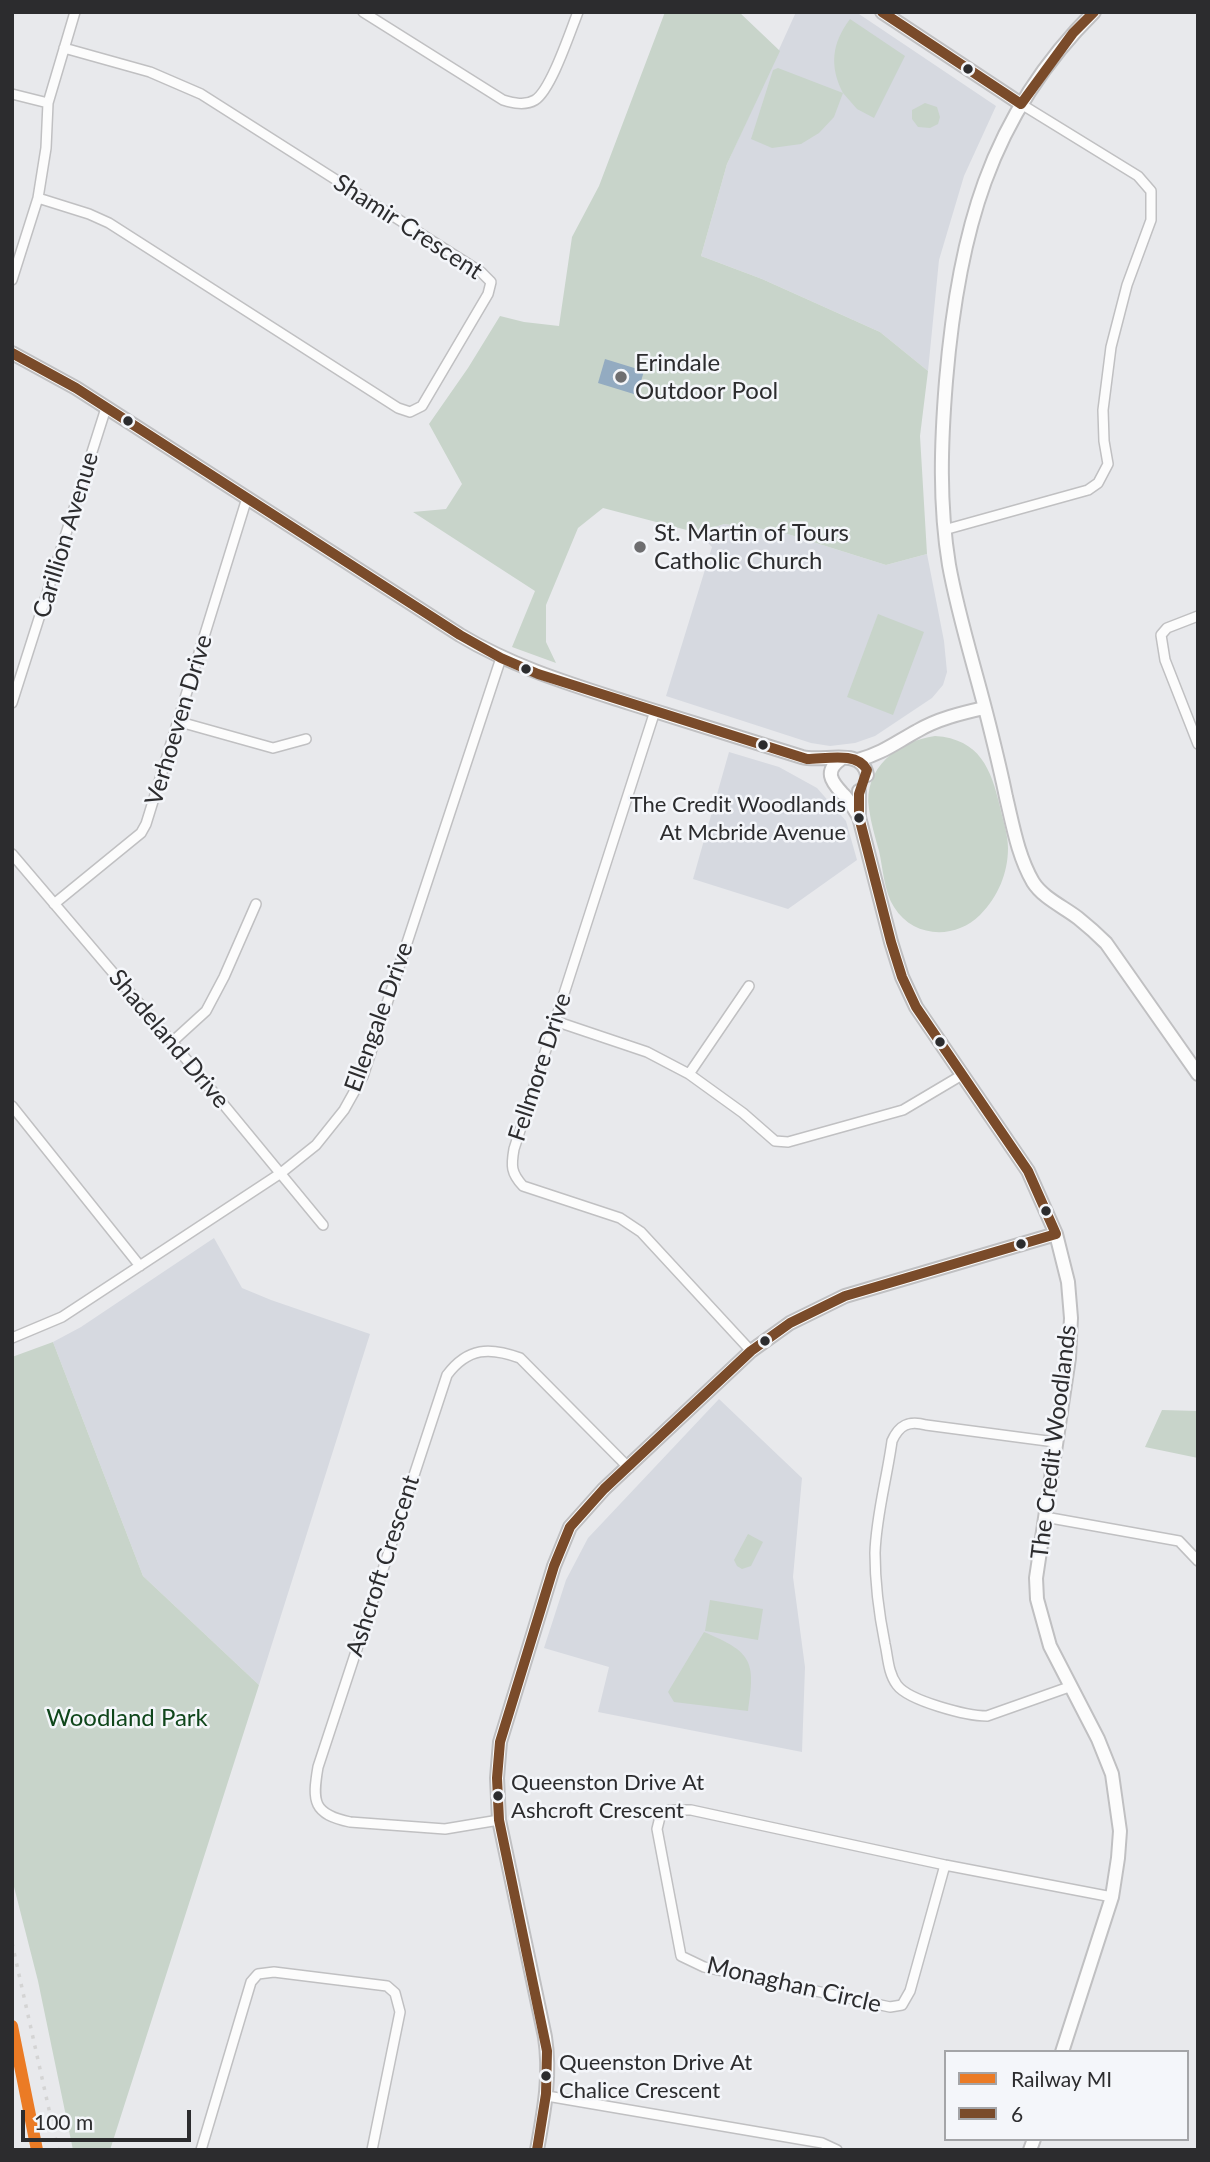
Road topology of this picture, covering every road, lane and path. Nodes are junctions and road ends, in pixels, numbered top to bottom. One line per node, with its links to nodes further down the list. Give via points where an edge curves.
1 (75, 12): 6 (street)
2 (363, 12): 3 (street, via 503,100 518,104 534,101 545,90)
3 (578, 12)
4 (882, 12): 9 (street)
5 (1094, 12): 9 (street)
6 (64, 48): 8 (street); 10 (street, Shamir Crescent, via 150,72 201,94 491,282 422,406 410,412 109,223)
7 (12, 94): 8 (street)
8 (48, 103): 10 (street)
9 (1021, 104): 15 (street, via 986,174 959,275 941,435); 15 (street, via 1138,176 1151,191 1151,220 1111,346 1103,410 1108,464 1098,483 1088,490)
10 (38, 198): 11 (street)
11 (12, 280)
12 (12, 353): 13 (street)
13 (106, 408): 14 (street); 18 (street, Carillion Avenue)
14 (247, 498): 17 (street); 21 (street, Verhoeven Drive)
15 (944, 530): 19 (street)
16 (1198, 616): 23 (street, via 1161,635 1165,660)
17 (501, 658): 20 (street); 43 (street, Ellengale Drive, via 363,1076 316,1145)
18 (12, 703)
19 (984, 708): 24 (street, via 919,729); 41 (street, via 1016,843 1035,884 1106,943)
20 (655, 711): 25 (street); 37 (street, Fellmore Drive)
21 (180, 722): 22 (street, via 273,748); 34 (street, Verhoeven Drive, via 141,833)
22 (306, 739)
23 (1198, 744)
24 (880, 754): 27 (street); 28 (street)
25 (807, 759): 26 (street); 29 (street)
26 (841, 759): 27 (street); 29 (street, via 833,767)
27 (858, 760): 28 (street)
28 (867, 775): 30 (street)
29 (831, 779): 31 (street)
30 (859, 790): 31 (street); 32 (street, The Credit Woodlands)
31 (842, 792): 32 (street, The Credit Woodlands)
32 (859, 817): 40 (street, The Credit Woodlands, via 902,977 916,1007)
33 (12, 854): 34 (street, Shadeland Drive)
34 (54, 904): 38 (street, Shadeland Drive)
35 (256, 904): 38 (street, via 206,1011)
36 (749, 986): 39 (street)
37 (555, 1021): 39 (street, via 647,1052); 48 (street, Fellmore Drive, via 510,1168 523,1186 620,1218 640,1232)
38 (172, 1042): 43 (street, Shadeland Drive)
39 (689, 1074): 40 (street, via 775,1141 788,1142 903,1110)
40 (962, 1074): 45 (street, The Credit Woodlands, via 1028,1171)
41 (1198, 1074)
42 (12, 1106): 46 (street)
43 (281, 1173): 44 (street, Shadeland Drive); 46 (street, Ellengale Drive)
44 (323, 1225)
45 (1056, 1234): 48 (street, via 845,1296 790,1323); 49 (street, The Credit Woodlands, via 1072,1318)
46 (140, 1266): 47 (street, Ellengale Drive, via 62,1317)
47 (12, 1338)
48 (751, 1351): 50 (street)
49 (1055, 1442): 51 (street, The Credit Woodlands); 53 (street, via 914,1422 901,1426 892,1441 875,1550 876,1588 888,1665 905,1693 949,1709 987,1716)
50 (629, 1468): 54 (street, via 570,1527 554,1566 499,1742); 54 (street, Ashcroft Crescent, via 520,1359 499,1350 476,1353 447,1375 322,1754 314,1792 322,1812 350,1822 445,1829)
51 (1045, 1517): 52 (street, via 1179,1541); 53 (street, The Credit Woodlands, via 1037,1599 1050,1646)
52 (1198, 1561)
53 (1069, 1687): 56 (street, The Credit Woodlands, via 1112,1774 1120,1831)
54 (499, 1820): 58 (street, via 545,2037)
55 (945, 1865): 55 (street, Monaghan Circle, via 691,1810 669,1810 660,1817 657,1829 681,1956 704,1967 890,2007 902,2005 911,1991); 56 (street, Monaghan Circle)
56 (1112, 1897): 57 (street, The Credit Woodlands)
57 (1063, 2050)
58 (547, 2096): 61 (street); 62 (street, via 822,2143)
59 (201, 2150): 60 (street, via 251,1982 258,1974 274,1972 387,1986 394,1993 400,2012)
60 (372, 2150)
61 (537, 2150)
62 (837, 2150)

